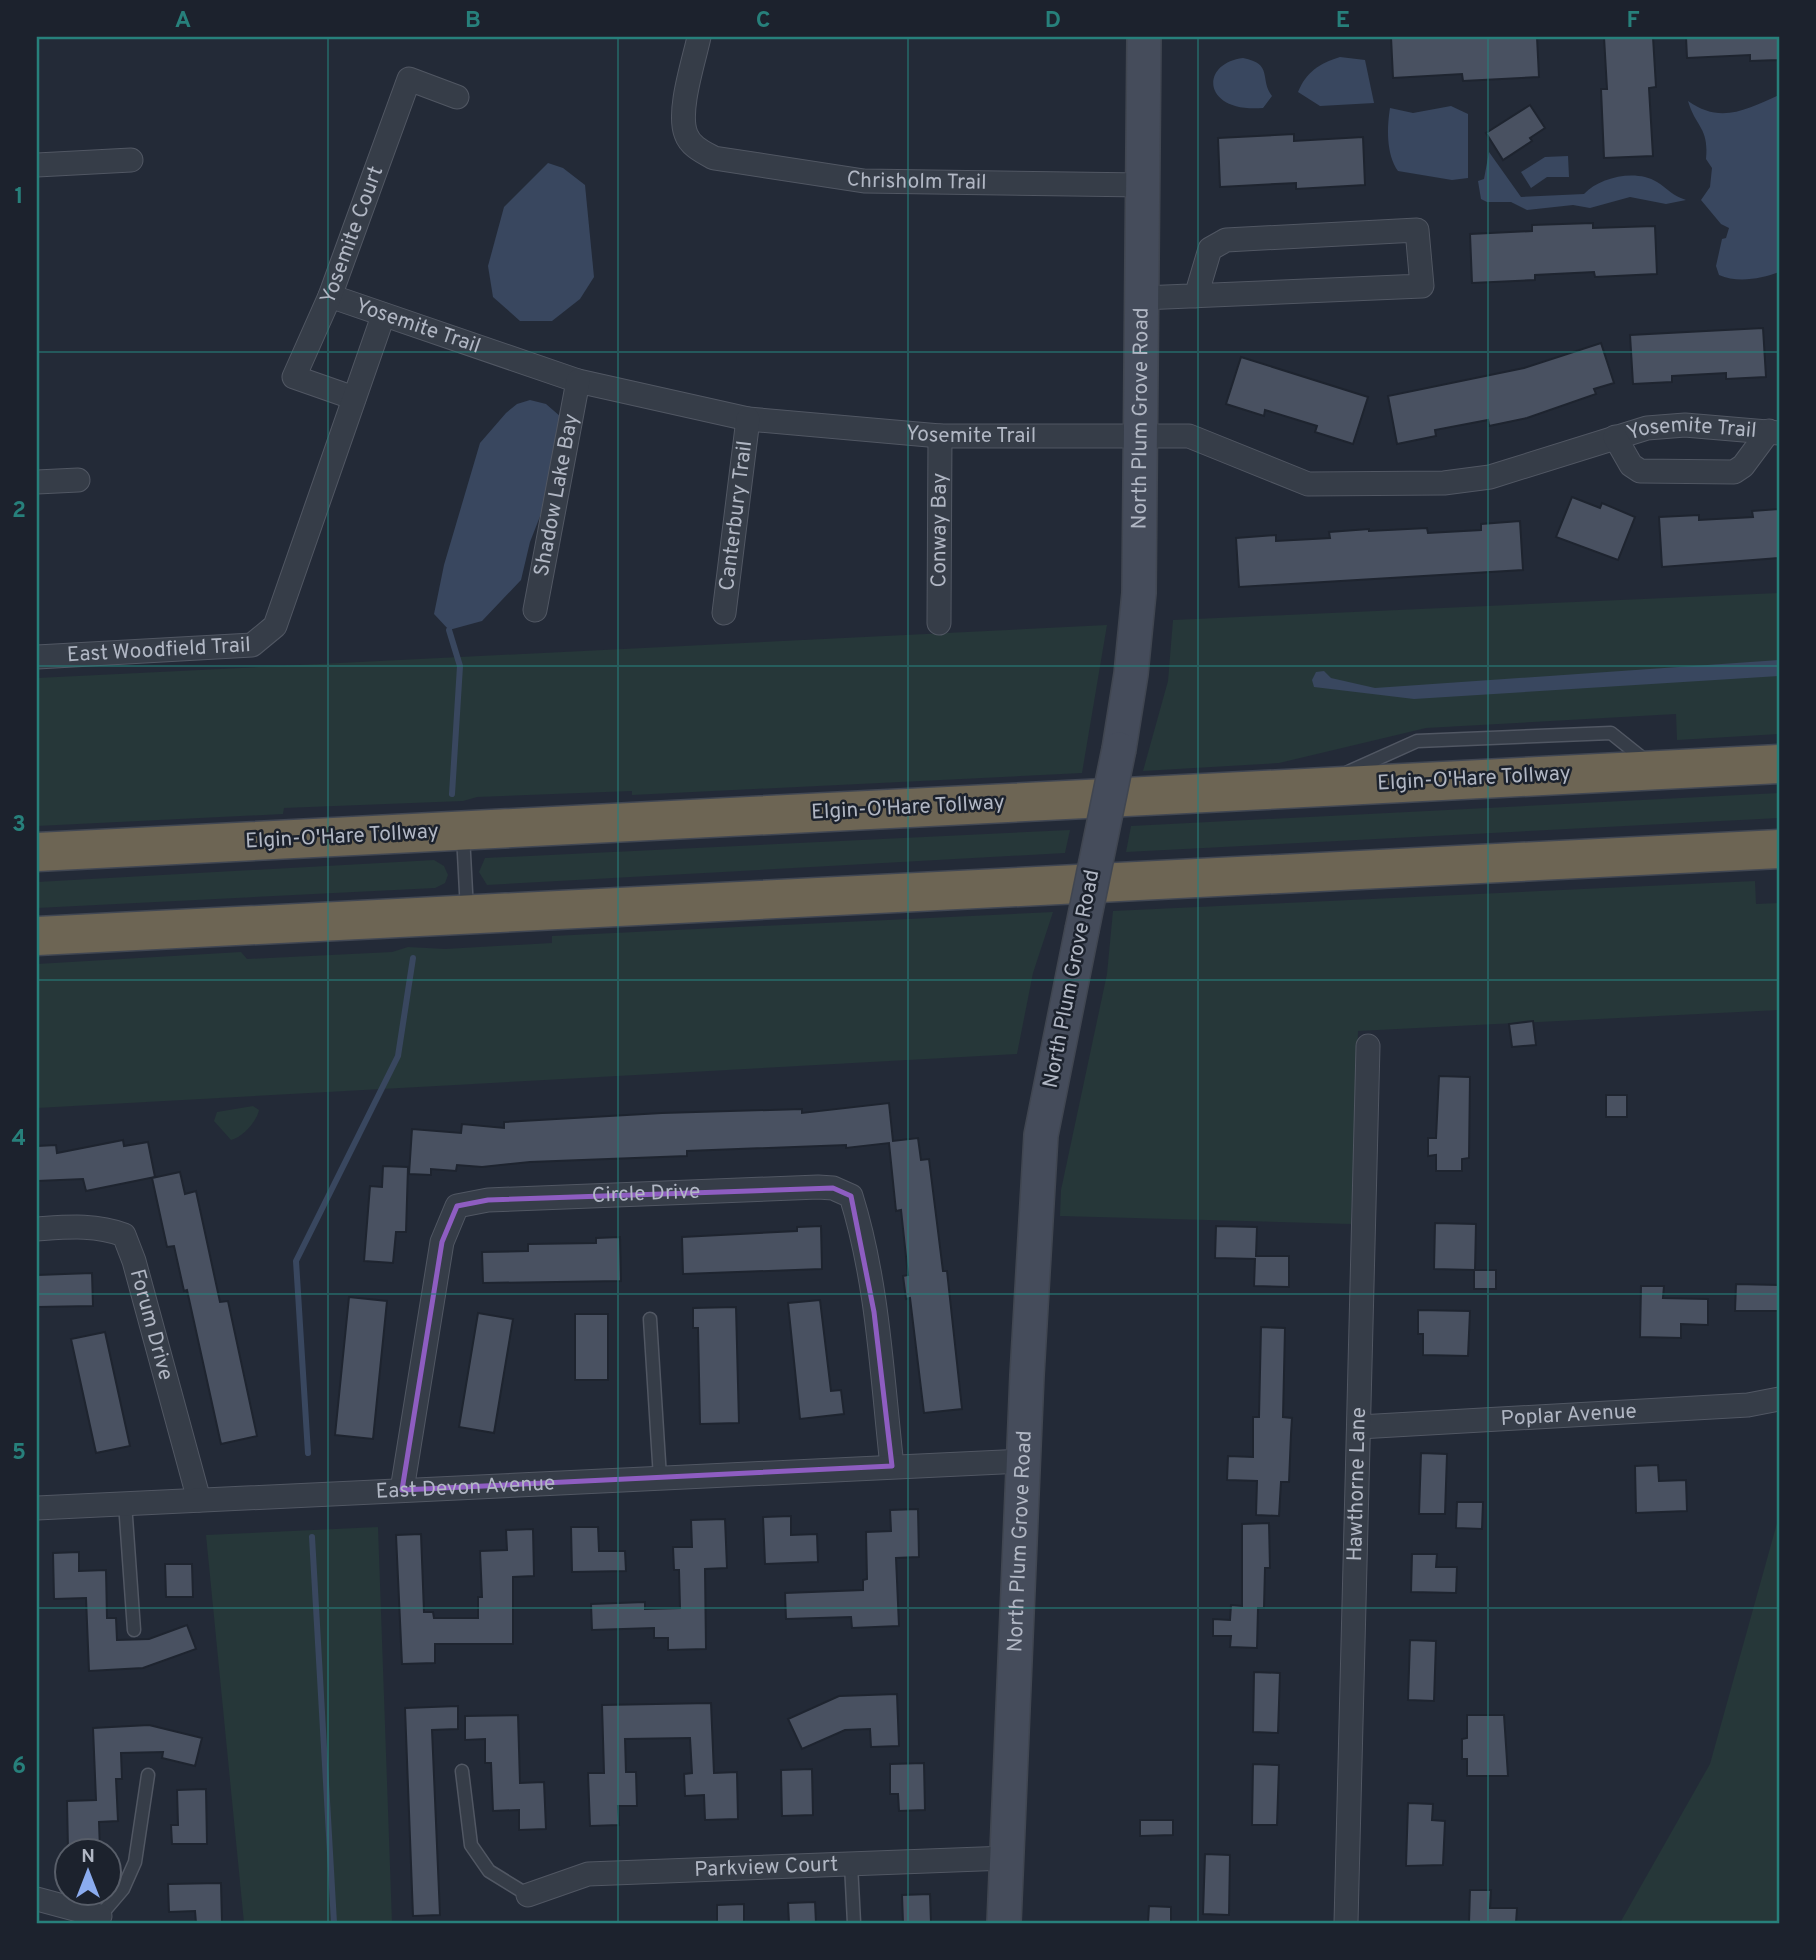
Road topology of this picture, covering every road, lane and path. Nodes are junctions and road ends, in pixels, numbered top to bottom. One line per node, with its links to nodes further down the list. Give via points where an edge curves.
1 (699, 37): 6 (street, Chrisholm Trail, via 684,113 685,134 694,146 714,158 864,181)
2 (1144, 37): 6 (street, North Plum Grove Road)
3 (457, 97): 7 (street, Yosemite Court, via 409,79)
4 (131, 160): 5 (street)
5 (37, 165)
6 (1143, 185): 9 (street, North Plum Grove Road)
7 (330, 296): 10 (street, Yosemite Trail); 12 (street, Yosemite Court, via 294,377)
8 (1196, 296): 8 (street, via 1422,286 1417,230 1226,240 1210,249); 9 (street)
9 (1142, 298): 15 (street, North Plum Grove Road)
10 (383, 316): 11 (street, Yosemite Trail); 12 (street)
11 (578, 381): 13 (street, Yosemite Trail); 20 (street, Shadow Lake Bay)
12 (354, 398): 23 (street, East Woodfield Trail, via 275,626 252,645)
13 (748, 419): 16 (street, Yosemite Trail); 21 (street, Canterbury Trail)
14 (1774, 432): 17 (street, Yosemite Trail, via 1685,425); 17 (street, Yosemite Trail, via 1734,471 1640,471 1631,465)
15 (1141, 434): 16 (street, Yosemite Trail); 17 (street, Yosemite Trail, via 1189,436 1308,484 1379,486 1490,477); 35 (street, North Plum Grove Road, bridge, via 1139,593 1131,674 1041,1135)
16 (940, 436): 22 (street, Conway Bay)
17 (1615, 437)
18 (78, 480): 19 (street)
19 (37, 482)
20 (535, 610)
21 (724, 612)
22 (939, 623)
23 (37, 657)
24 (1779, 764): 25 (highway, Elgin-O'Hare Tollway)
25 (463, 831): 27 (highway, Elgin-O'Hare Tollway); 28 (lane)
26 (1779, 849): 28 (highway)
27 (37, 852)
28 (467, 914): 29 (highway)
29 (37, 936)
30 (1368, 1046): 34 (street, Hawthorne Lane)
31 (37, 1228): 39 (street, Forum Drive, via 87,1226 124,1235)
32 (650, 1319): 37 (lane)
33 (1779, 1399): 34 (street, Poplar Avenue, via 1748,1405)
34 (1359, 1427): 52 (street, Hawthorne Lane)
35 (1023, 1461): 36 (street, East Devon Avenue); 45 (street, North Plum Grove Road)
36 (892, 1466): 37 (street, East Devon Avenue); 38 (street, Circle Drive, via 874,1312 851,1196 818,1187 488,1200 457,1206 442,1242)
37 (660, 1478): 38 (street, East Devon Avenue)
38 (402, 1490): 39 (street, East Devon Avenue)
39 (199, 1500): 40 (street, East Devon Avenue)
40 (124, 1503): 41 (street, East Devon Avenue); 42 (lane)
41 (37, 1508)
42 (135, 1630)
43 (462, 1771): 47 (lane, via 471,1846 489,1871)
44 (148, 1775): 49 (lane, via 135,1862 123,1889)
45 (1007, 1858): 46 (street, Parkview Court); 51 (street, North Plum Grove Road)
46 (850, 1864): 47 (street, Parkview Court, via 588,1874); 50 (lane)
47 (528, 1895)
48 (37, 1899): 49 (street)
49 (101, 1919)
50 (854, 1923)
51 (1004, 1923)
52 (1346, 1923)

